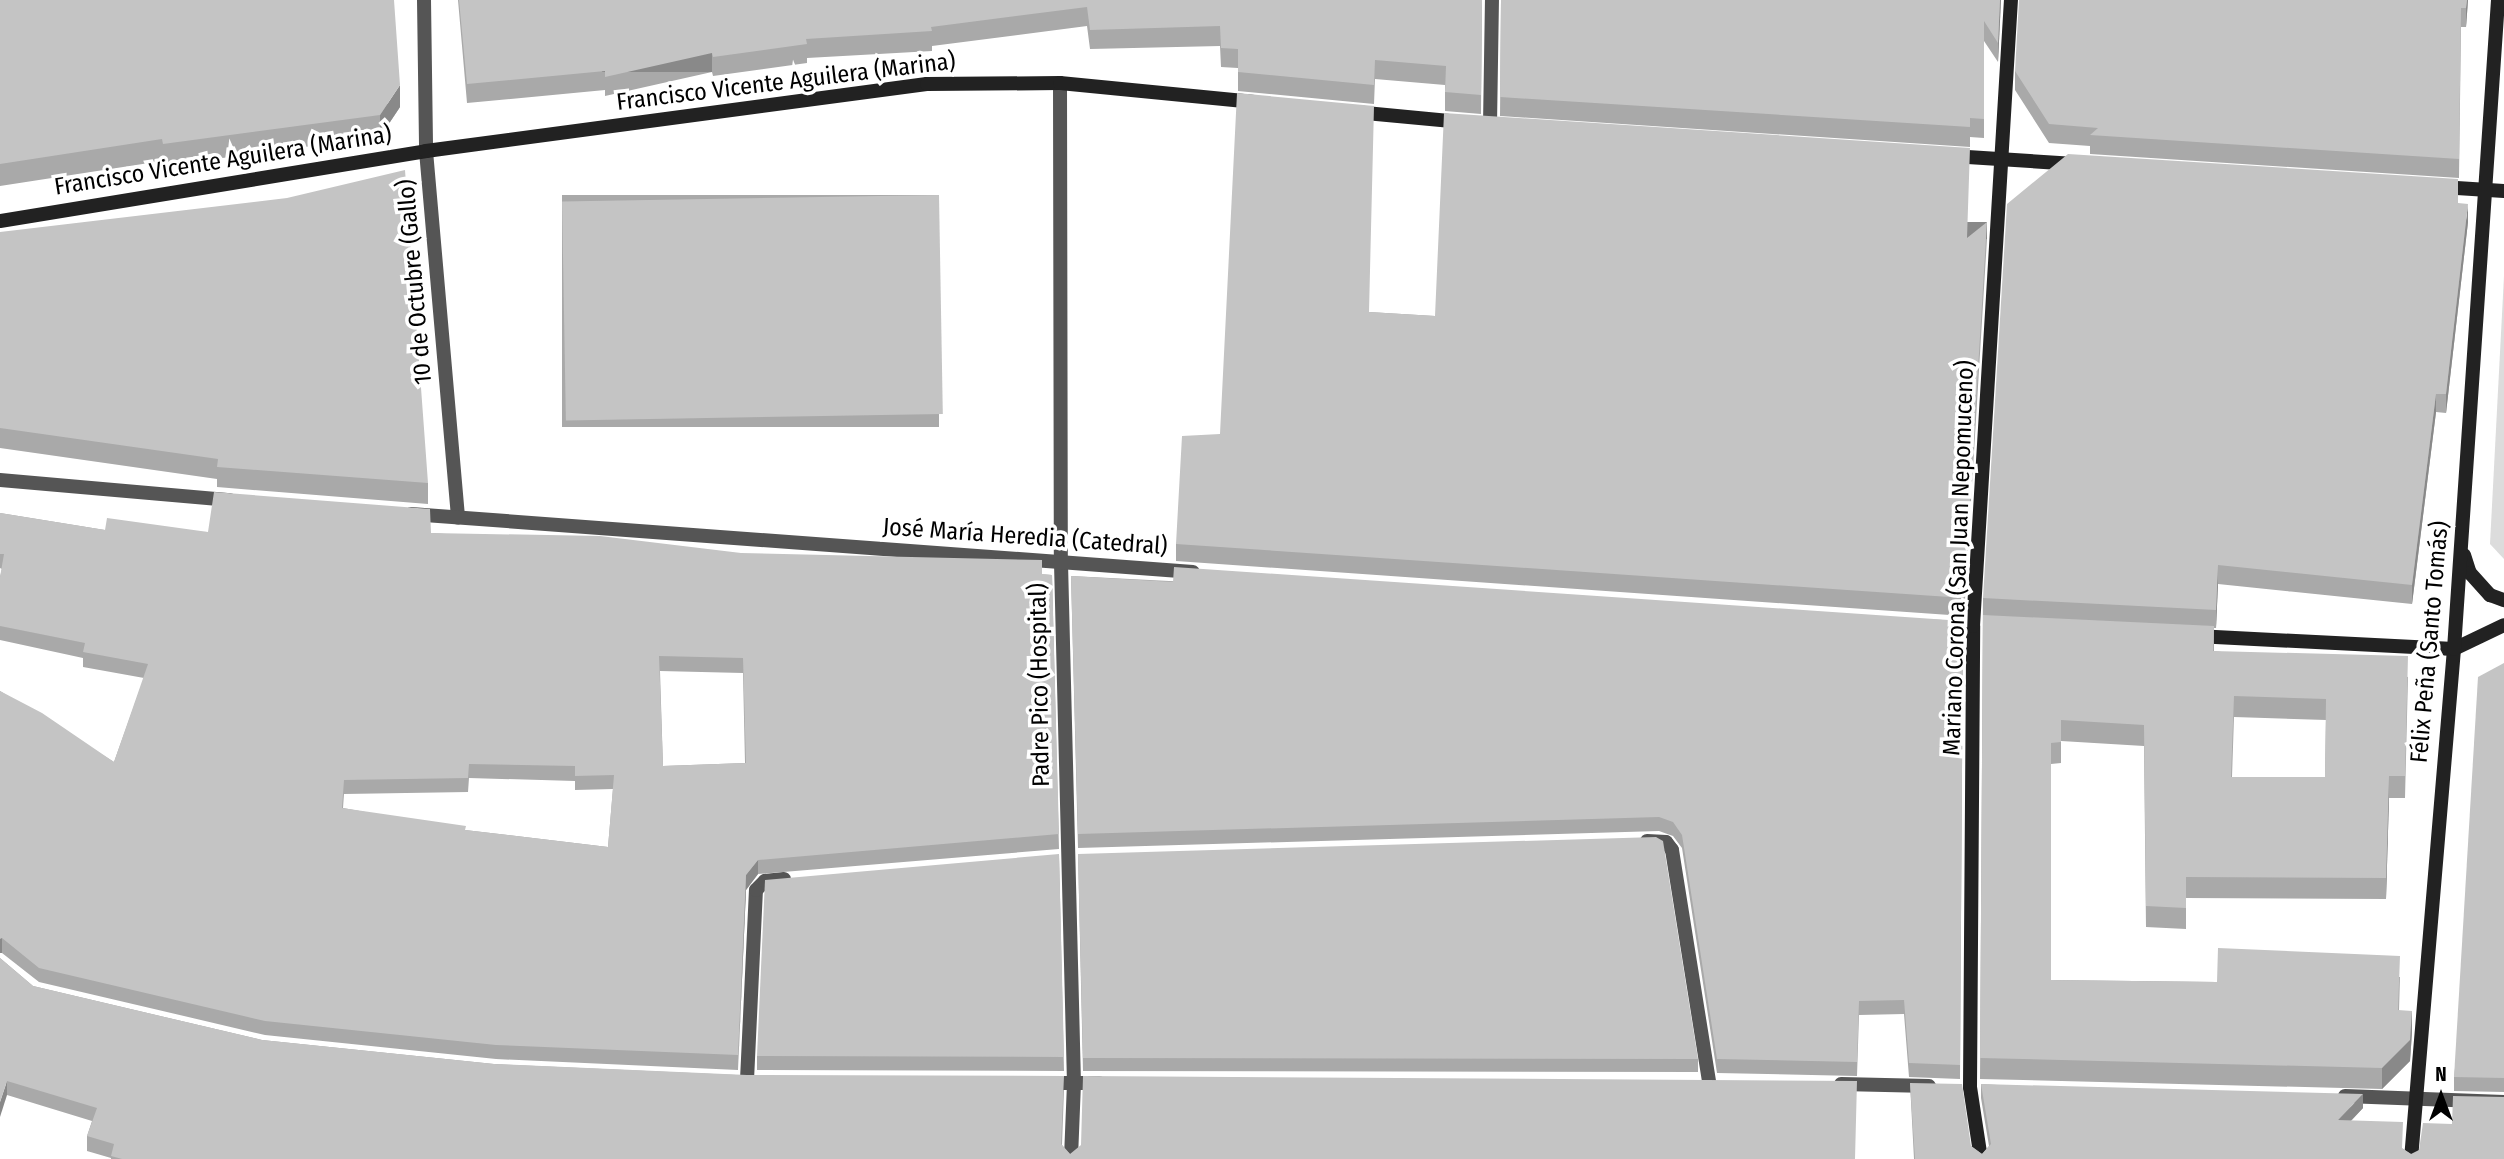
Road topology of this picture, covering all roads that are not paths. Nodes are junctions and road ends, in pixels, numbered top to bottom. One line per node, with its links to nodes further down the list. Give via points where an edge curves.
1 (424, 0): 8 (street, 10 de Octubre (Gallo))
2 (1492, 0): 7 (street, via 1497,126)
3 (2011, 0): 10 (street, Mariano Corona (San Juan Nepomuceno))
4 (2498, 0): 13 (street, Félix Peña (Santo Tomás))
5 (1060, 83): 6 (street, Francisco Vicente Aguilera (Marina)); 8 (street, Francisco Vicente Aguilera (Marina), via 927,84); 21 (street, Padre Pico (Hospital))
6 (1268, 103)
7 (1338, 110)
8 (426, 151): 15 (street, Francisco Vicente Aguilera (Marina)); 19 (street, 10 de Octubre (Gallo))
9 (1933, 154): 10 (street)
10 (2002, 159): 11 (street); 35 (street, Mariano Corona (San Juan Nepomuceno), via 1973,626)
11 (2085, 164)
12 (2430, 186): 13 (street)
13 (2485, 190): 14 (street); 20 (street, Félix Peña (Santo Tomás))
14 (2504, 191)
15 (0, 221)
16 (0, 481): 17 (street)
17 (241, 501)
18 (390, 513): 19 (street, José María Heredia (Catedral))
19 (458, 518): 21 (street, José María Heredia (Catedral))
20 (2461, 547): 23 (street, via 2470,573 2490,596); 26 (street, Félix Peña (Santo Tomás))
21 (1061, 563): 22 (street, José María Heredia (Catedral)); 32 (street, Padre Pico (Hospital))
22 (1213, 573)
23 (2504, 600)
24 (2504, 625): 26 (street)
25 (2179, 635): 26 (street)
26 (2454, 649): 37 (street, Félix Peña (Santo Tomás))
27 (1630, 841): 30 (street, via 1666,842 1672,850)
28 (806, 878): 29 (street, via 765,881 756,890)
29 (748, 1080)
30 (1709, 1082)
31 (1033, 1083): 32 (street)
32 (1074, 1083): 33 (street); 39 (street, Padre Pico (Hospital))
33 (1116, 1083)
34 (1819, 1084): 35 (street)
35 (1963, 1086): 40 (street, Mariano Corona (San Juan Nepomuceno))
36 (2331, 1096): 37 (street)
37 (2414, 1098): 38 (street); 41 (street, Félix Peña (Santo Tomás))
38 (2504, 1102)
39 (1071, 1159)
40 (1981, 1159)
41 (2411, 1159)

